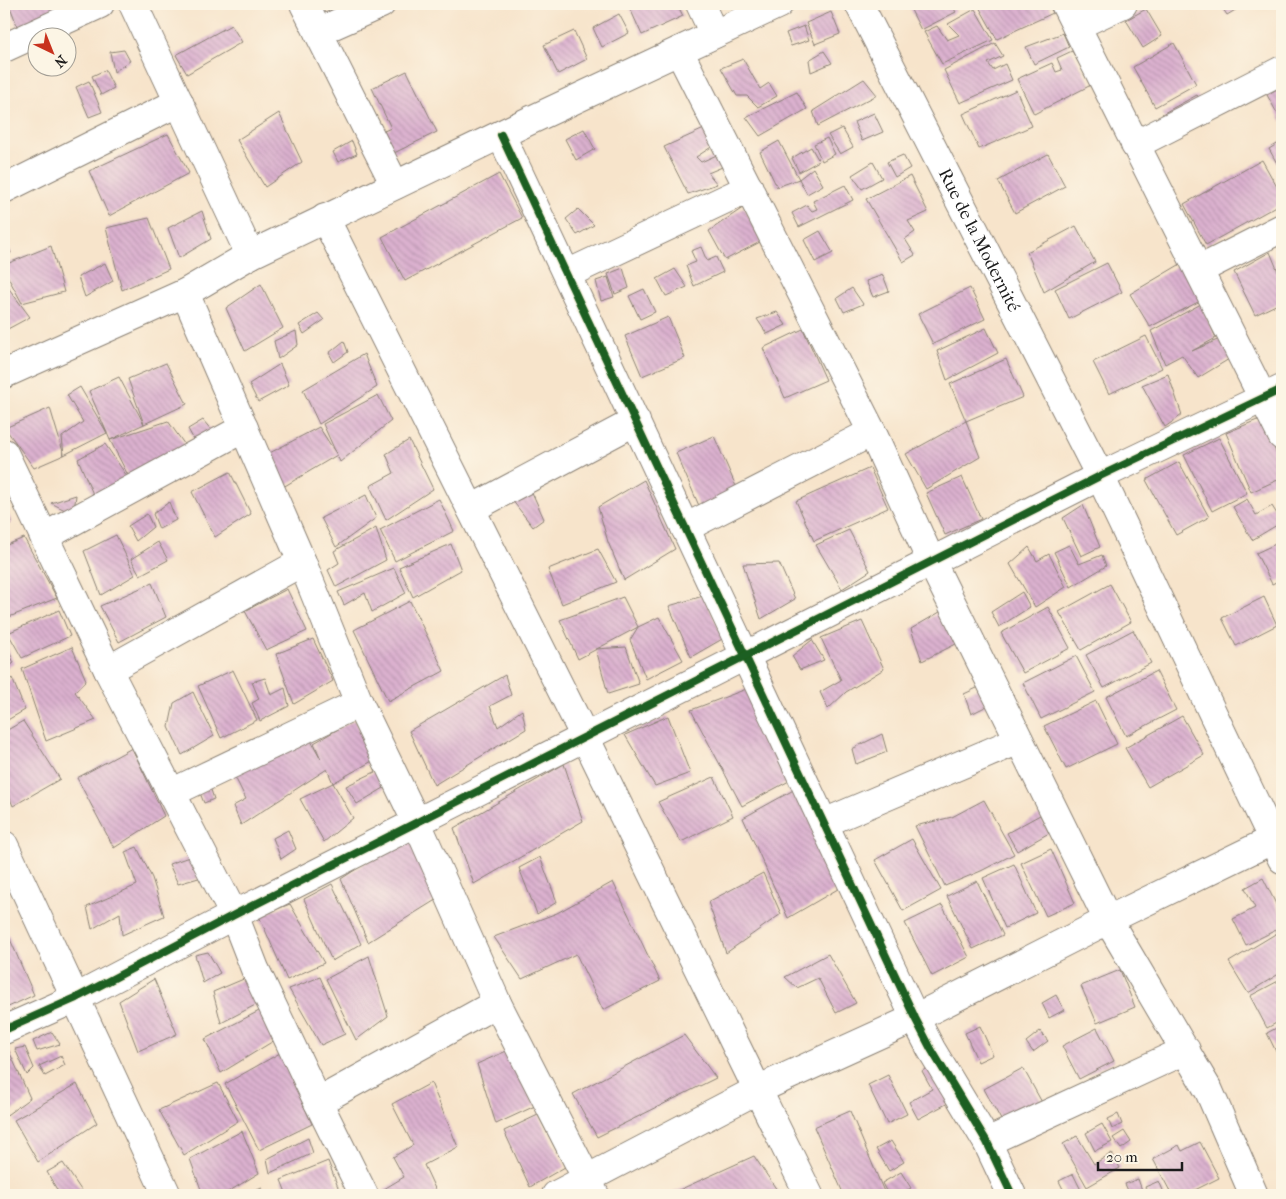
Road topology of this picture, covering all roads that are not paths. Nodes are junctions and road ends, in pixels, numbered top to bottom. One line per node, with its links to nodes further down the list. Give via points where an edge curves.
1 (100, 4): 12 (street)
2 (133, 4): 15 (street)
3 (304, 4): 10 (street)
4 (381, 4): 10 (street)
5 (700, 4): 11 (street)
6 (779, 4): 11 (street)
7 (859, 4): 34 (street, Rue de la Modernité)
8 (1123, 4): 9 (street)
9 (1070, 15): 17 (street)
10 (318, 32): 18 (street)
11 (714, 34): 13 (street)
12 (4, 48)
13 (679, 51): 16 (street); 19 (street)
14 (1282, 70): 17 (street)
15 (178, 102): 20 (street); 23 (street)
16 (501, 134): 18 (street); 25 (street)
17 (1135, 145): 24 (street)
18 (395, 185): 21 (street)
19 (748, 188): 25 (street); 31 (street)
20 (4, 189)
21 (325, 218): 23 (street); 35 (street)
22 (1282, 228): 24 (street)
23 (250, 255): 26 (street)
24 (1198, 270): 28 (street)
25 (567, 274): 29 (street)
26 (185, 293): 27 (street); 30 (street)
27 (4, 374)
28 (1273, 394): 32 (street); 34 (street)
29 (636, 421): 35 (street); 36 (street)
30 (244, 428): 37 (street); 39 (street)
31 (872, 432): 36 (street); 38 (street)
32 (1282, 436)
33 (4, 453): 37 (street)
34 (1100, 476): 38 (street); 48 (street, Rue de la Modernité)
35 (471, 509): 43 (street)
36 (686, 528): 40 (street)
37 (44, 537): 41 (street)
38 (931, 561): 40 (street); 44 (street)
39 (302, 562): 41 (street); 42 (street)
40 (746, 656): 43 (street); 47 (street)
41 (108, 670): 45 (street)
42 (359, 703): 45 (street); 46 (street)
43 (585, 737): 46 (street); 57 (street)
44 (1019, 740): 47 (street); 51 (street)
45 (171, 793): 50 (street)
46 (417, 823): 50 (street); 53 (street)
47 (824, 824): 54 (street)
48 (1279, 845): 51 (street)
49 (4, 846): 52 (street)
50 (234, 915): 52 (street); 58 (street, via 255,968)
51 (1108, 920): 54 (street); 56 (street)
52 (76, 998): 55 (street); 62 (street)
53 (497, 1002): 58 (street); 60 (street)
54 (915, 1018): 57 (street); 59 (street)
55 (4, 1030)
56 (1186, 1050): 59 (street); 61 (street, via 1209,1091)
57 (757, 1090): 60 (street); 65 (street)
58 (318, 1102): 63 (street)
59 (987, 1142): 66 (street)
60 (591, 1187): 64 (street)
61 (1245, 1192)
62 (167, 1195)
63 (364, 1195)
64 (556, 1195)
65 (809, 1195)
66 (1012, 1195)

